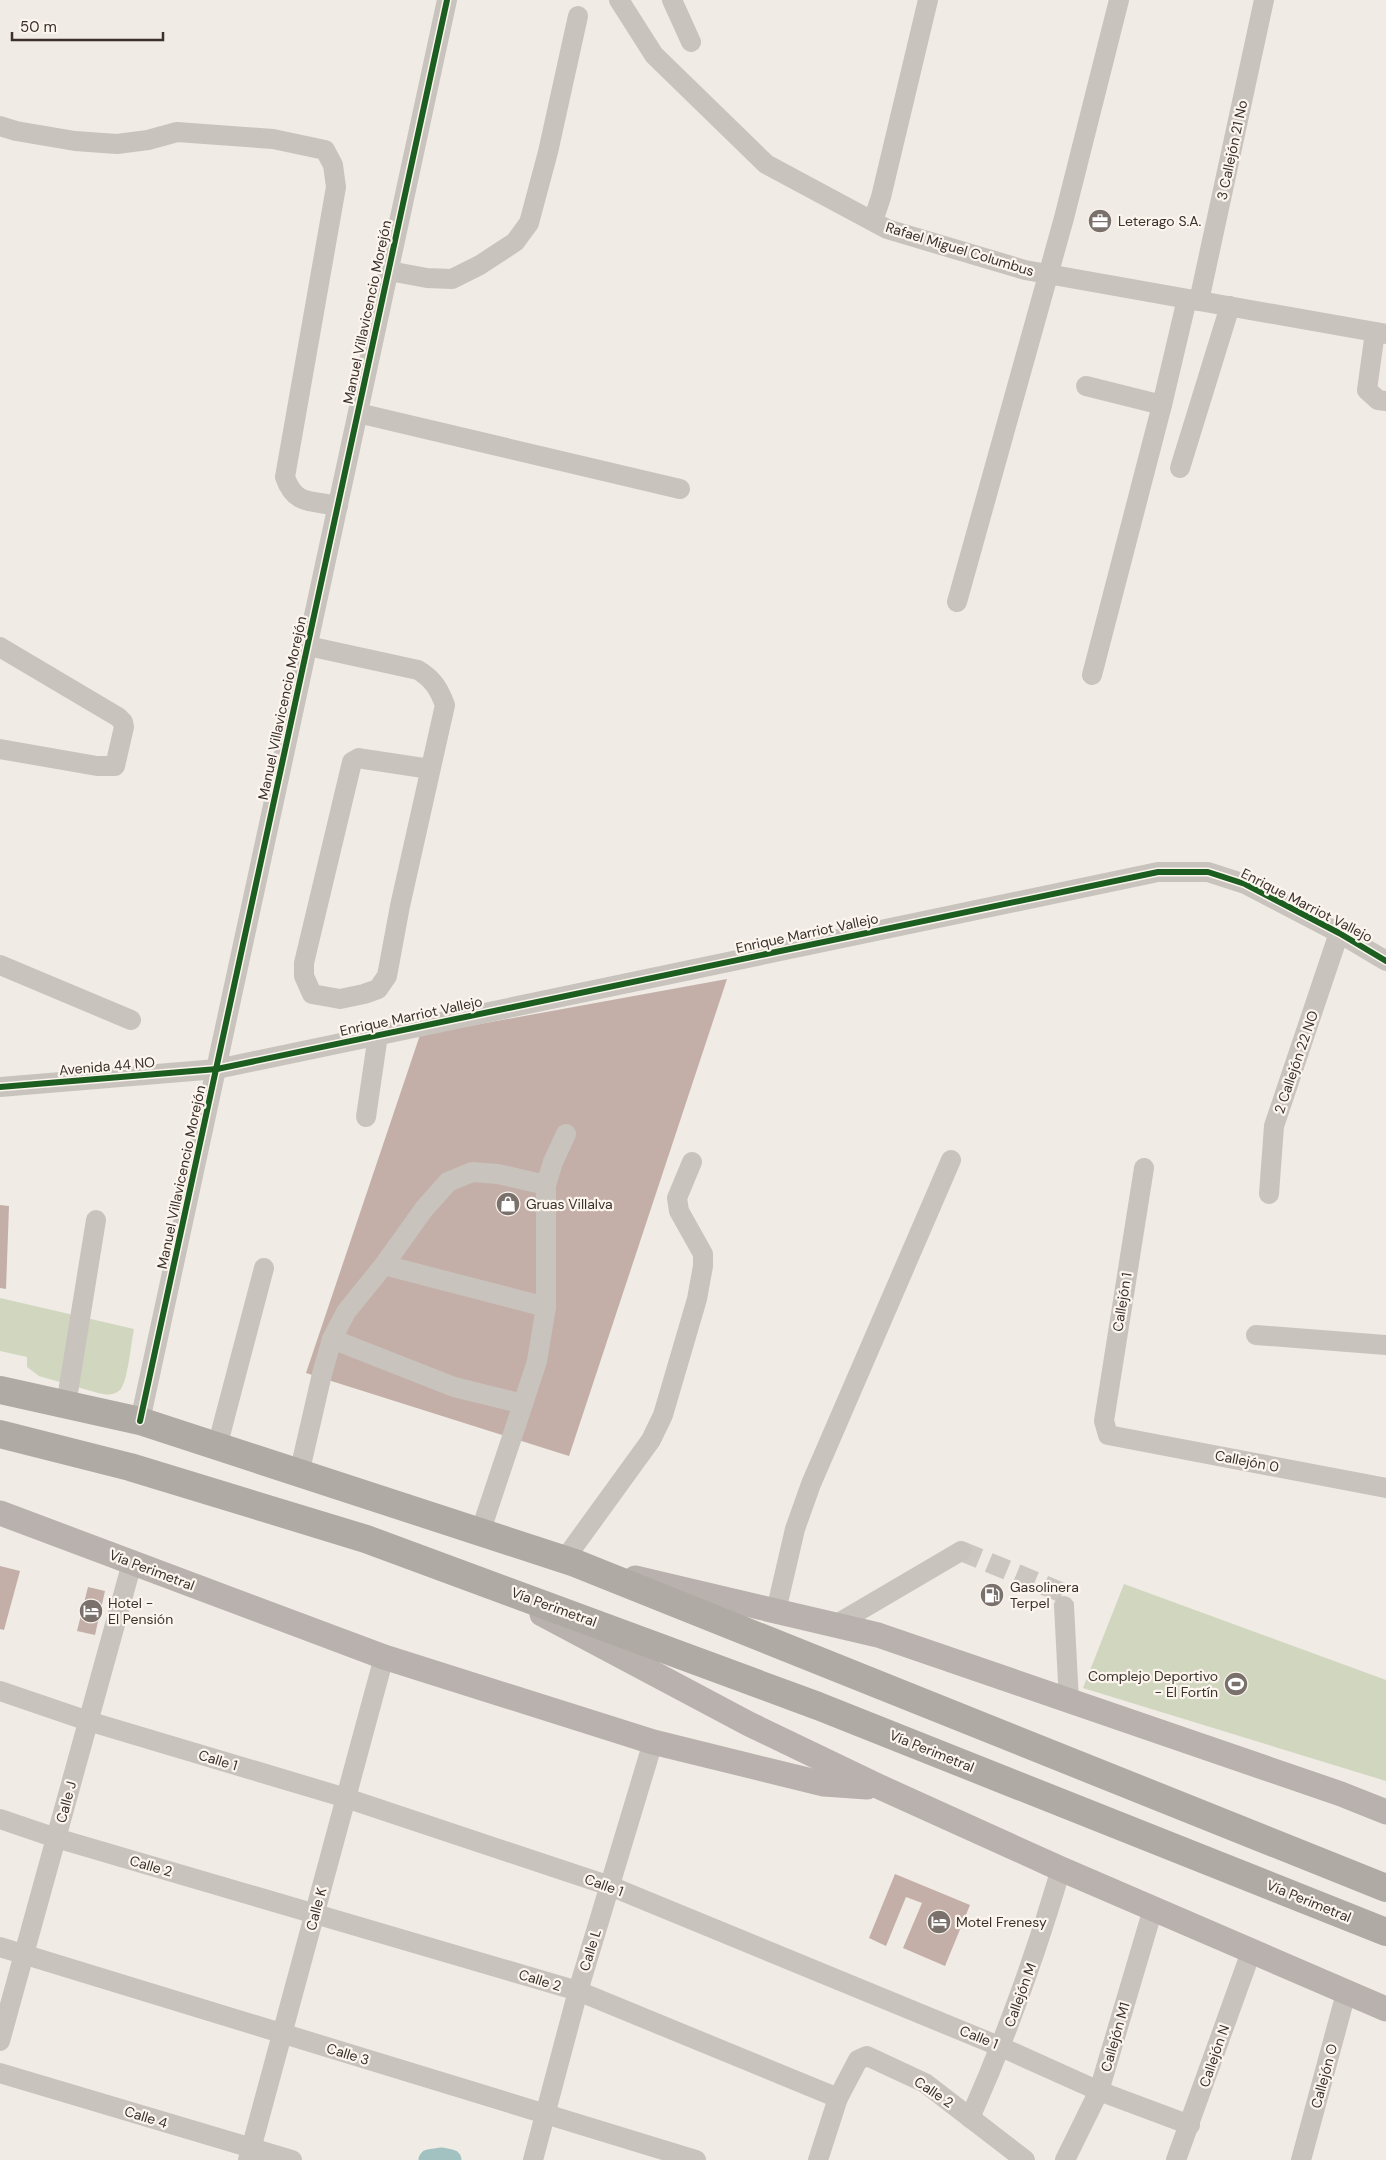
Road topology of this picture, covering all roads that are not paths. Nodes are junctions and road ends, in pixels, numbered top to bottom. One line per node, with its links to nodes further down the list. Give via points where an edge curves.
1 (447, 0): 11 (street, Manuel Villavicencio Morejón)
2 (619, 0): 10 (street, Rafael Miguel Columbus, via 654,55 766,164)
3 (672, 0): 8 (street)
4 (928, 0): 10 (street)
5 (1119, 0): 12 (street)
6 (1264, 0): 13 (street, 3 Callejón 21 No)
7 (578, 16): 11 (street, via 548,152 528,224 515,242 452,279)
8 (691, 42)
9 (0, 126): 22 (street, via 75,141 116,144 177,132 274,138 325,150 333,165 336,187 285,477 290,491 297,498)
10 (873, 221): 12 (street, Rafael Miguel Columbus, via 1025,270)
11 (389, 271): 19 (street, Manuel Villavicencio Morejón)
12 (1048, 274): 13 (street, Rafael Miguel Columbus); 23 (street)
13 (1193, 300): 14 (street, Rafael Miguel Columbus); 18 (street, 3 Callejón 21 No)
14 (1230, 306): 15 (street, Rafael Miguel Columbus); 20 (street)
15 (1380, 333): 17 (street, via 1367,390 1378,400)
16 (1086, 386): 18 (street)
17 (1386, 402)
18 (1162, 405): 26 (street, 3 Callejón 21 No)
19 (358, 413): 21 (street); 22 (street, Manuel Villavicencio Morejón)
20 (1180, 468)
21 (680, 489)
22 (338, 506): 24 (street, Manuel Villavicencio Morejón)
23 (956, 602)
24 (308, 646): 28 (street, via 418,670 430,677 445,706); 34 (street, Manuel Villavicencio Morejón)
25 (0, 647): 27 (street, via 118,717 124,727 115,766 97,766)
26 (1092, 675)
27 (0, 749)
28 (430, 769): 28 (street, via 387,976 378,989 364,994 340,999 312,994 304,976 304,963 352,762 359,758)
29 (1339, 933): 30 (street, Enrique Marriot Vallejo); 33 (street, Enrique Marriot Vallejo, via 1245,884 1208,872 1158,872); 42 (street, 2 Callejón 22 NO, via 1274,1126)
30 (1386, 961)
31 (0, 965): 32 (street)
32 (131, 1020)
33 (378, 1035): 34 (street, Enrique Marriot Vallejo); 36 (street)
34 (217, 1069): 35 (street, Avenida 44 NO); 53 (street, Manuel Villavicencio Morejón)
35 (0, 1087)
36 (366, 1117)
37 (566, 1134): 41 (street)
38 (951, 1160): 66 (street, via 811,1484 795,1529)
39 (692, 1162): 62 (street, via 677,1198 679,1211 703,1254 703,1266 697,1299 663,1415 651,1440)
40 (1144, 1168): 55 (street, Callejón 1, via 1104,1421)
41 (546, 1185): 44 (street, via 498,1174 472,1172 448,1182 424,1209); 46 (street)
42 (1269, 1194)
43 (96, 1220): 52 (street)
44 (384, 1265): 46 (street); 48 (street, via 346,1312)
45 (264, 1268): 56 (street)
46 (546, 1307): 51 (street, via 537,1360)
47 (1256, 1335): 49 (street)
48 (332, 1339): 51 (street, via 454,1387); 57 (street)
49 (1386, 1345)
50 (0, 1390): 52 (highway)
51 (523, 1404): 60 (street)
52 (66, 1405): 53 (highway)
53 (140, 1421): 56 (highway)
54 (0, 1434): 64 (highway, Vía Perimetral, via 140,1470 366,1539)
55 (1108, 1434): 58 (street, Callejón 0)
56 (218, 1446): 57 (highway)
57 (299, 1474): 60 (highway)
58 (1386, 1488)
59 (0, 1513): 63 (main road, Vía Perimetral)
60 (480, 1533): 62 (highway)
61 (961, 1551): 67 (street)
62 (569, 1562): 66 (main road); 80 (highway)
63 (132, 1563): 68 (main road, Vía Perimetral); 71 (street, Calle J)
64 (476, 1578): 73 (main road, Vía Perimetral, via 749,1724); 83 (highway, Vía Perimetral, via 818,1706)
65 (1064, 1606): 70 (street)
66 (776, 1612): 67 (main road)
67 (835, 1626): 70 (main road, via 878,1636)
68 (384, 1657): 72 (main road, Vía Perimetral); 74 (street, Calle K)
69 (0, 1691): 71 (street, Calle 1)
70 (1069, 1701): 75 (main road)
71 (88, 1721): 74 (street, Calle 1); 77 (street, Calle J)
72 (652, 1742): 73 (main road, Vía Perimetral, via 824,1784); 79 (street, Calle L)
73 (880, 1787): 78 (main road, Vía Perimetral)
74 (346, 1798): 79 (street, Calle 1); 82 (street, Calle K)
75 (1386, 1812)
76 (0, 1820): 77 (street, Calle 2)
77 (56, 1838): 82 (street, Calle 2); 86 (street, Calle J)
78 (1061, 1869): 81 (main road, Vía Perimetral); 92 (street, Callejón M)
79 (610, 1886): 87 (street, Calle L); 92 (street, Calle 1)
80 (1386, 1888)
81 (1153, 1909): 85 (main road, Vía Perimetral); 94 (street, Callejón M1)
82 (315, 1913): 87 (street, Calle 2); 90 (street, Calle K)
83 (1386, 1932)
84 (0, 1948): 86 (street, Calle 3)
85 (1250, 1952): 88 (main road, Vía Perimetral); 98 (street, Callejón N)
86 (24, 1956): 90 (street, Calle 3); 91 (street, Calle J)
87 (578, 1991): 95 (street, Calle 2); 96 (street, Calle L)
88 (1346, 1993): 89 (main road, Vía Perimetral); 107 (street, Callejón O)
89 (1386, 2009)
90 (282, 2034): 96 (street, Calle 3); 99 (street, Calle K)
91 (0, 2041)
92 (1002, 2047): 94 (street, Calle 1); 97 (street, Callejón M)
93 (0, 2073): 99 (street, Calle 4)
94 (1099, 2091): 98 (street, Calle 1); 105 (street, Callejón M1)
95 (838, 2098): 97 (street, Calle 2, via 858,2060 867,2056 925,2083); 103 (street)
96 (545, 2114): 101 (street, Calle L); 102 (street, Calle 3)
97 (970, 2118): 104 (street, Calle 2)
98 (1190, 2125): 106 (street, Callejón N)
99 (250, 2154): 100 (street, Calle 4)
100 (292, 2160)
101 (533, 2160)
102 (696, 2160)
103 (818, 2160)
104 (1025, 2160)
105 (1065, 2160)
106 (1176, 2160)
107 (1301, 2160)

